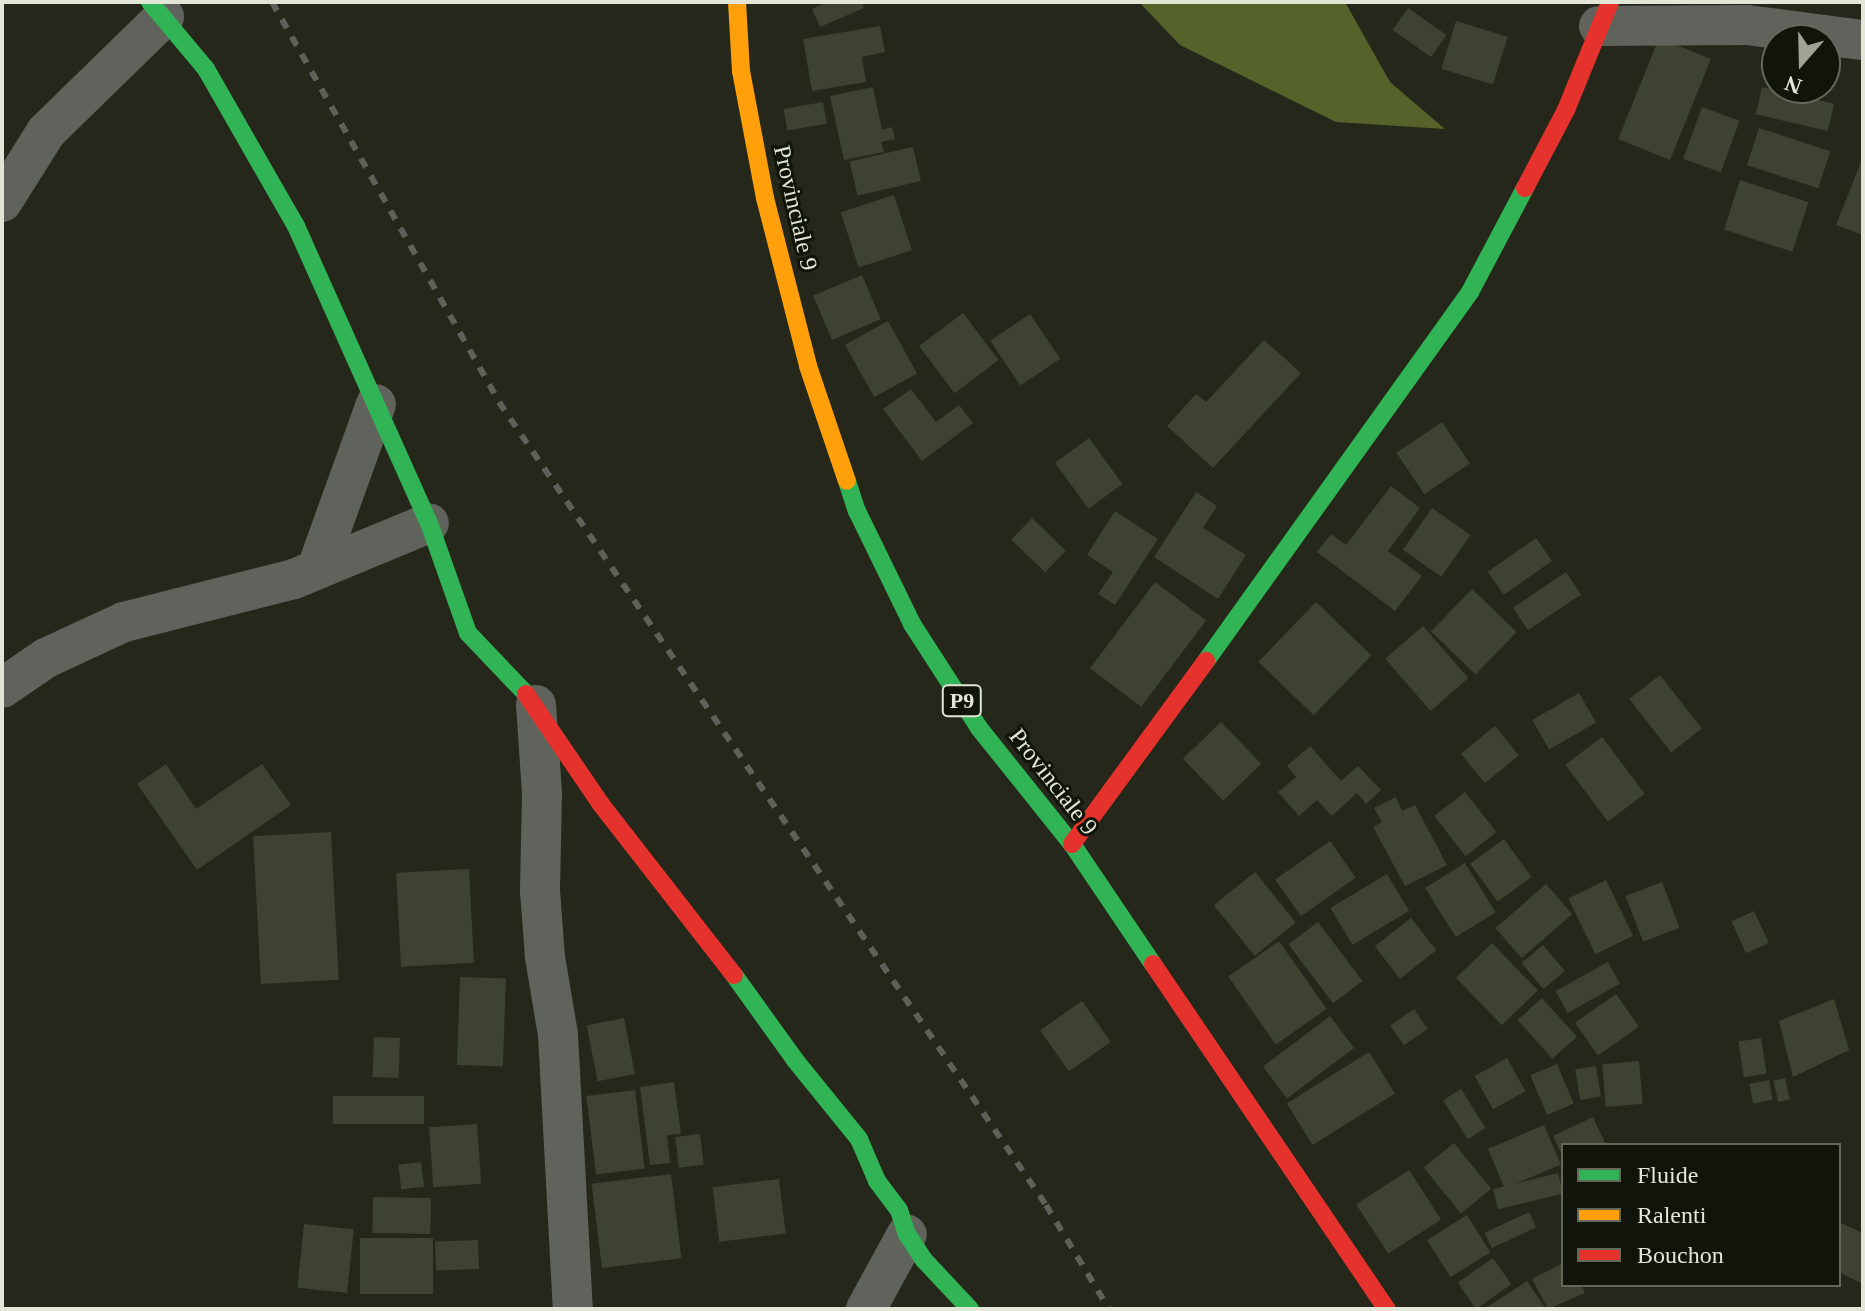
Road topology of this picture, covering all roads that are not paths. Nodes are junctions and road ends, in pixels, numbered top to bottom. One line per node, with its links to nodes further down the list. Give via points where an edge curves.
1 (737, 2): 12 (street, Provinciale 9 / P9, via 741,71 765,198 808,366 857,511 912,624 979,728)
2 (157, 9): 6 (street, via 46,132); 7 (street, via 206,69 260,161 296,226)
3 (1604, 14): 4 (street); 12 (street, via 1566,110 1470,292)
4 (1734, 14): 5 (street)
5 (1854, 47)
6 (2, 202)
7 (376, 404): 8 (street); 9 (street)
8 (429, 523): 9 (street); 11 (street, via 468,633)
9 (317, 568): 10 (street, via 294,579 124,622 46,658)
10 (2, 688)
11 (536, 705): 13 (street, via 600,803 859,1139); 14 (street, via 542,793 540,891 558,1035)
12 (1072, 844): 17 (street, Provinciale 9 / P9)
13 (907, 1234): 15 (street); 16 (street)
14 (573, 1309)
15 (866, 1309)
16 (970, 1309)
17 (1387, 1309)

